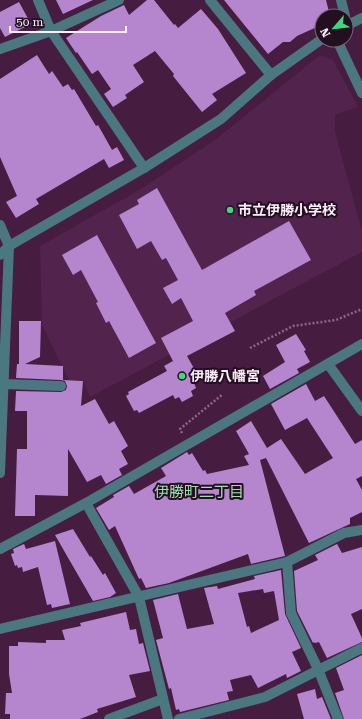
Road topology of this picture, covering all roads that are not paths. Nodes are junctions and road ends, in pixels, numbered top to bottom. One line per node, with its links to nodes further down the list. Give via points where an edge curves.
1 (38, 0): 4 (street)
2 (118, 0): 4 (street)
3 (210, 0): 8 (street)
4 (51, 31): 7 (street); 10 (street)
5 (314, 44): 8 (street)
6 (341, 48): 9 (street)
7 (0, 49)
8 (271, 74): 10 (street, via 221,119)
9 (362, 93)
10 (144, 168): 12 (street)
11 (0, 225): 12 (street)
12 (9, 246): 13 (street); 16 (street)
13 (0, 255)
14 (362, 344): 15 (street)
15 (328, 364): 18 (street); 20 (street)
16 (4, 384): 17 (street); 19 (street)
17 (62, 386)
18 (362, 411)
19 (0, 473)
20 (86, 503): 22 (street); 24 (street)
21 (362, 530): 23 (street, via 344,533)
22 (0, 549)
23 (287, 562): 24 (street); 27 (street, via 291,613)
24 (138, 597): 25 (street); 28 (street)
25 (0, 629)
26 (362, 648): 27 (street)
27 (318, 669): 31 (street, via 264,697); 32 (street)
28 (163, 699): 29 (street); 30 (street)
29 (109, 719)
30 (168, 719)
31 (179, 719)
32 (338, 719)

